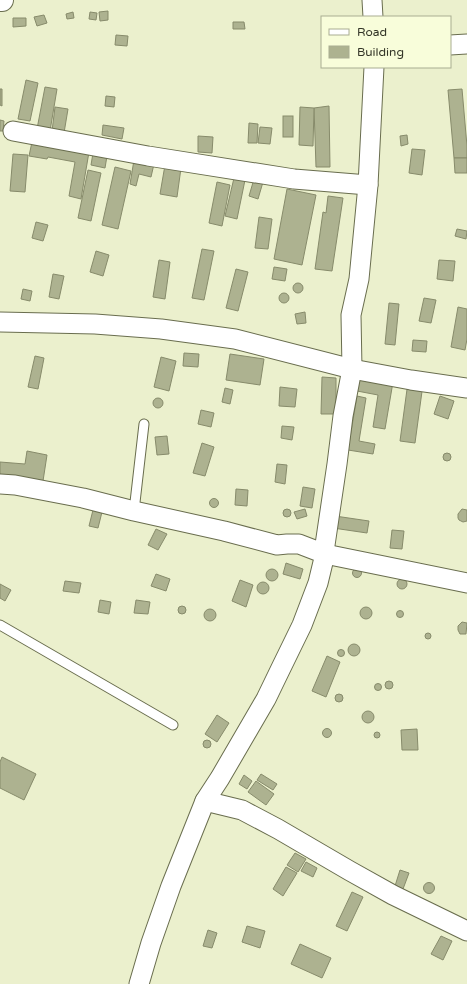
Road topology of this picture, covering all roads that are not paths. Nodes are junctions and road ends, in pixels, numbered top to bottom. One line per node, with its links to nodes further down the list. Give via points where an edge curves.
1 (372, 0): 2 (street)
2 (372, 16)
3 (451, 44): 4 (street)
4 (467, 44)
5 (374, 68): 7 (street)
6 (13, 131): 7 (street, via 294,179)
7 (368, 185): 9 (street, via 359,279 351,315)
8 (0, 322): 9 (street, via 95,324 161,329 234,339)
9 (352, 369): 10 (street); 14 (street, via 343,416)
10 (467, 388)
11 (144, 424): 13 (lane)
12 (0, 484): 13 (street, via 83,498)
13 (134, 511): 14 (street, via 277,545 299,544)
14 (325, 554): 15 (street); 18 (street, via 318,583 302,625 266,699)
15 (467, 583)
16 (0, 625): 17 (lane)
17 (174, 725)
18 (205, 801): 19 (street, via 242,810 393,895); 20 (street, via 171,886)
19 (467, 931)
20 (140, 984)

